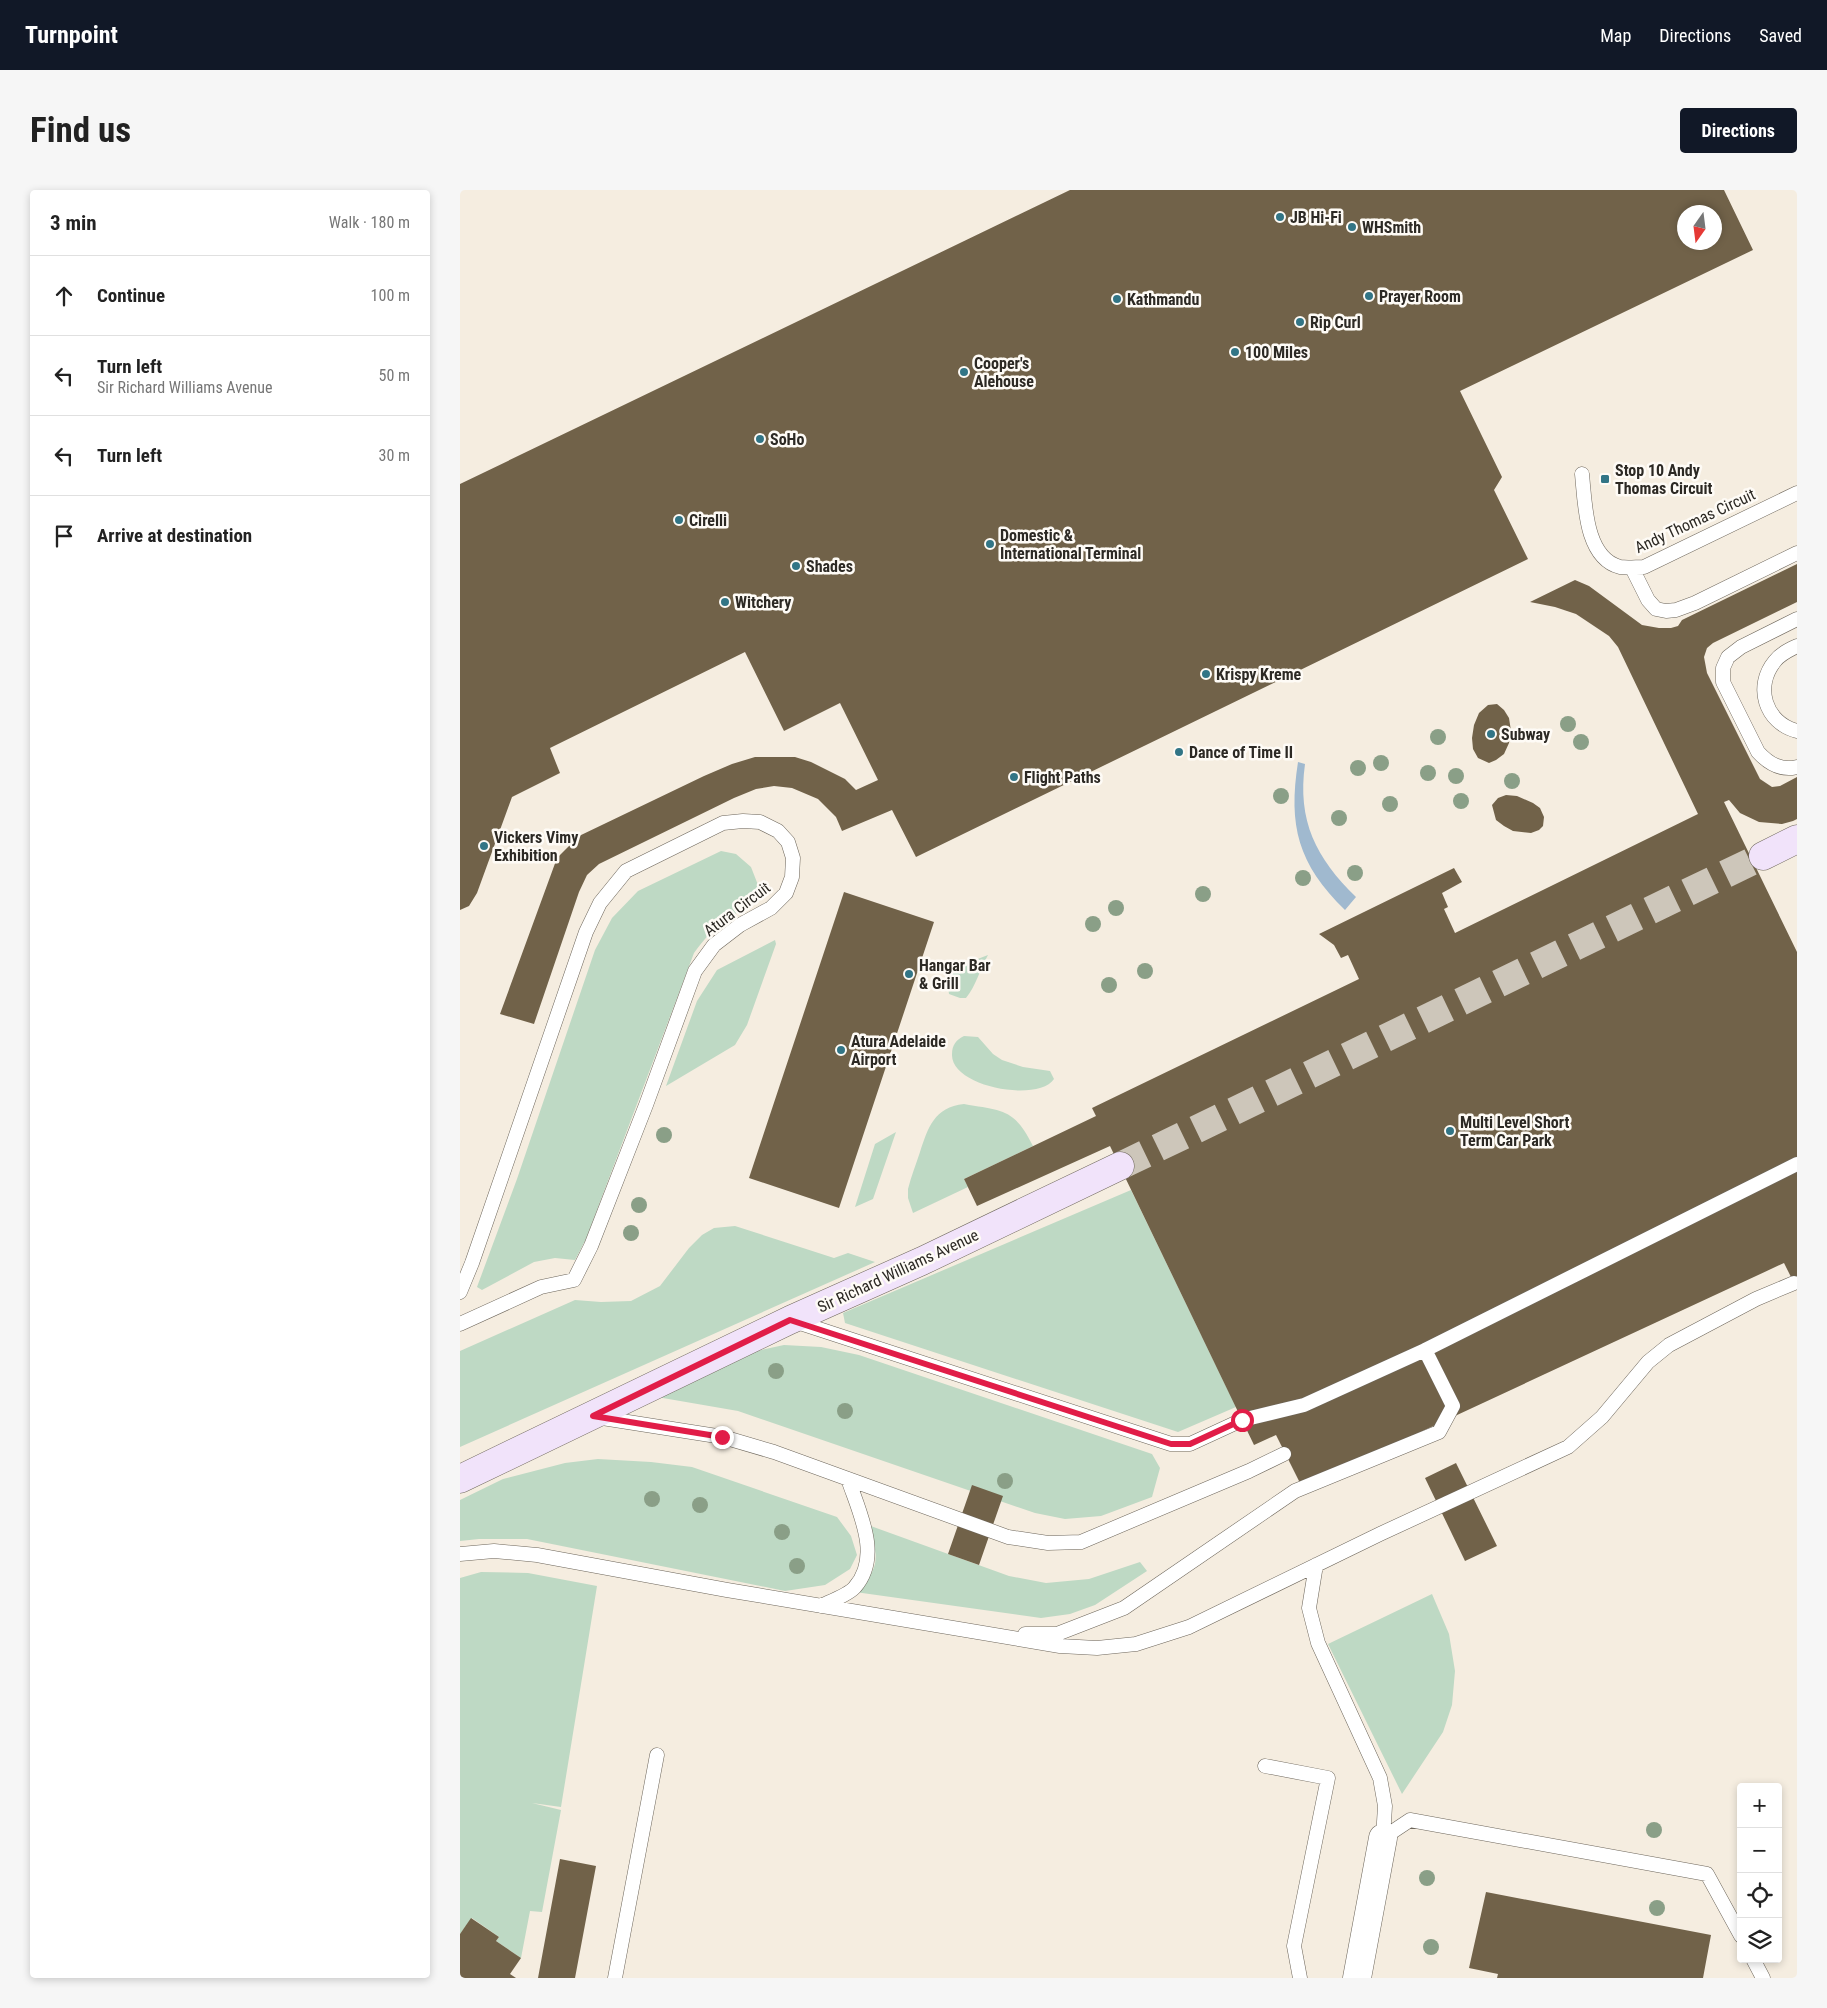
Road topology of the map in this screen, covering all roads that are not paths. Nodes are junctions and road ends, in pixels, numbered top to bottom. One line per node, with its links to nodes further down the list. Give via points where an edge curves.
1 (1582, 474): 4 (lane, Andy Thomas Circuit, via 1586,522 1592,537 1611,563)
2 (1797, 493): 4 (lane, Andy Thomas Circuit, via 1644,567)
3 (1797, 553): 4 (lane, via 1695,603 1666,612 1656,609 1648,600)
4 (1632, 568)
5 (1797, 619): 8 (lane, via 1728,657 1723,668 1723,682 1758,752 1778,768)
6 (1797, 646): 7 (lane, via 1775,660 1764,688 1767,707 1775,719 1788,729)
7 (1797, 731)
8 (1797, 767)
9 (1797, 839): 10 (main road)
10 (1763, 856)
11 (1797, 1164): 17 (lane)
12 (1120, 1166): 15 (main road, Sir Richard Williams Avenue)
13 (1794, 1283): 23 (lane, via 1756,1299 1669,1345 1648,1362 1602,1417 1568,1447)
14 (460, 1292): 16 (lane, Atura Circuit, via 586,932 600,903 626,871 724,822 760,822 778,831 788,842 793,858 792,877 786,893 771,908 740,925 714,945 695,971 591,1246 574,1280 541,1287)
15 (790, 1320): 17 (lane, via 1171,1444 1190,1444 1242,1420 1304,1405); 18 (main road, Sir Richard Williams Avenue)
16 (460, 1324)
17 (1424, 1350): 25 (lane, via 1453,1406 1439,1432 1294,1490 1124,1608 1057,1634)
18 (593, 1416): 20 (lane, via 722,1437); 21 (main road, Sir Richard Williams Avenue)
19 (1284, 1454): 20 (lane, via 1081,1542 1048,1543 1008,1537)
20 (848, 1479): 24 (lane, via 866,1533 868,1553 855,1588)
21 (460, 1480)
22 (460, 1554): 24 (lane, via 494,1551 537,1555)
23 (1316, 1565): 25 (lane, via 1189,1627 1136,1644 1097,1648 1060,1646); 28 (lane, via 1309,1608 1318,1643 1380,1778 1385,1806)
24 (821, 1606): 25 (lane)
25 (984, 1634)
26 (657, 1755): 31 (lane)
27 (1265, 1766): 32 (lane, via 1328,1778 1294,1946)
28 (1383, 1838): 29 (lane, via 1410,1820 1707,1874); 33 (street)
29 (1737, 1929)
30 (1755, 1963): 34 (lane)
31 (615, 1978)
32 (1300, 1978)
33 (1357, 1978)
34 (1764, 1978)

